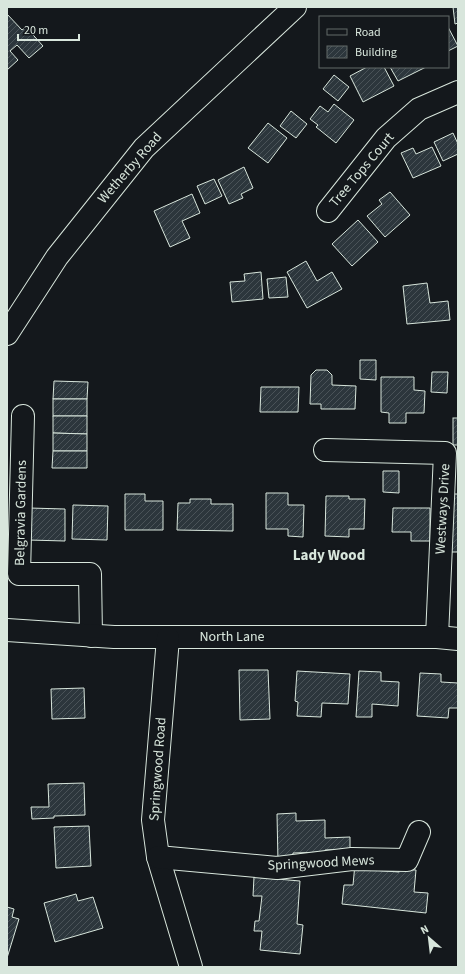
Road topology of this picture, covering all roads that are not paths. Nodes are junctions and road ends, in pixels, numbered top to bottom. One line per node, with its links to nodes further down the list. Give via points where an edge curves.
1 (295, 7): 4 (street, Wetherby Road, via 144,148 57,257)
2 (458, 92): 3 (street, Tree Tops Court, via 419,109 386,138)
3 (328, 211)
4 (7, 334)
5 (23, 416): 8 (street, Belgravia Gardens, via 19,574 90,574)
6 (325, 450): 10 (street, Westways Drive, via 445,453)
7 (7, 630): 8 (street, North Lane)
8 (91, 636): 9 (street, North Lane)
9 (168, 638): 10 (street, North Lane); 12 (street, Springwood Road, via 153,820)
10 (447, 638)
11 (418, 832): 12 (street, Springwood Mews, via 407,860 352,859 276,868)
12 (158, 857): 13 (street, Springwood Road)
13 (191, 967)

